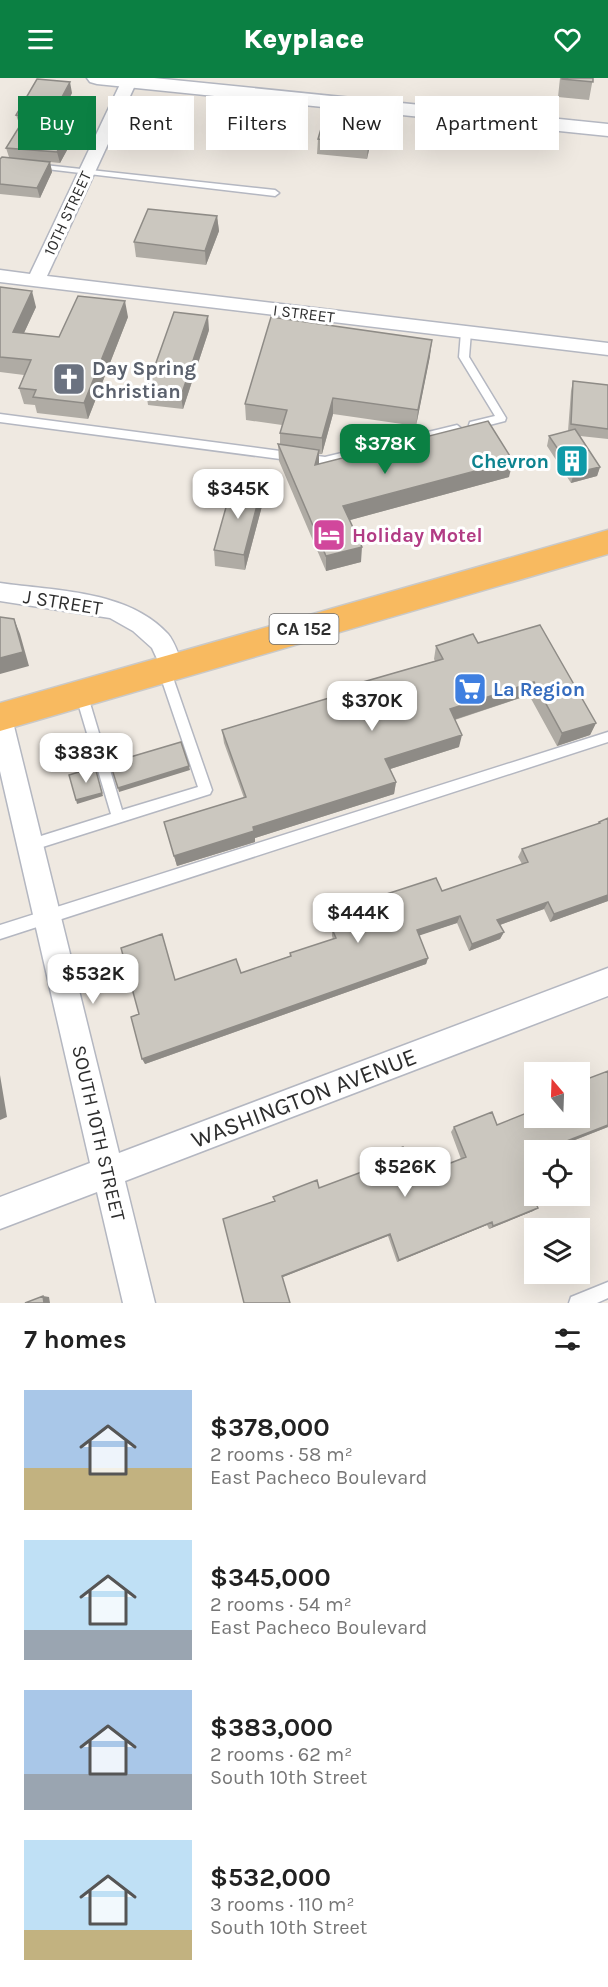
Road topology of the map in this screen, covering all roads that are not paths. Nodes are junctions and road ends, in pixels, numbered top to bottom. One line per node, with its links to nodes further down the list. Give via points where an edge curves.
1 (98, 78): 2 (street)
2 (129, 81): 3 (street); 5 (street, 10TH STREET)
3 (608, 130)
4 (33, 166): 5 (lane)
5 (87, 172): 6 (lane); 8 (street, 10TH STREET)
6 (275, 193)
7 (0, 276): 8 (street, I STREET)
8 (36, 281): 9 (street, I STREET)
9 (466, 332): 10 (street, I STREET); 11 (lane, via 464,357 501,418 325,461)
10 (608, 349)
11 (0, 418)
12 (608, 542): 14 (highway, CA 152)
13 (0, 592): 14 (street, J STREET, via 114,609 141,624 161,642)
14 (168, 668): 15 (highway, CA 152); 18 (lane, via 206,790)
15 (81, 693): 16 (highway, CA 152); 18 (lane)
16 (0, 717): 19 (street, SOUTH 10TH STREET)
17 (608, 737): 20 (lane)
18 (118, 818): 19 (lane)
19 (30, 845): 20 (street, SOUTH 10TH STREET)
20 (48, 917): 21 (lane); 23 (street, SOUTH 10TH STREET)
21 (0, 932)
22 (608, 982): 23 (street, WASHINGTON AVENUE)
23 (109, 1172): 24 (street, WASHINGTON AVENUE); 26 (street, SOUTH 10TH STREET)
24 (0, 1213)
25 (608, 1290): 27 (lane)
26 (139, 1303)
27 (578, 1303)

